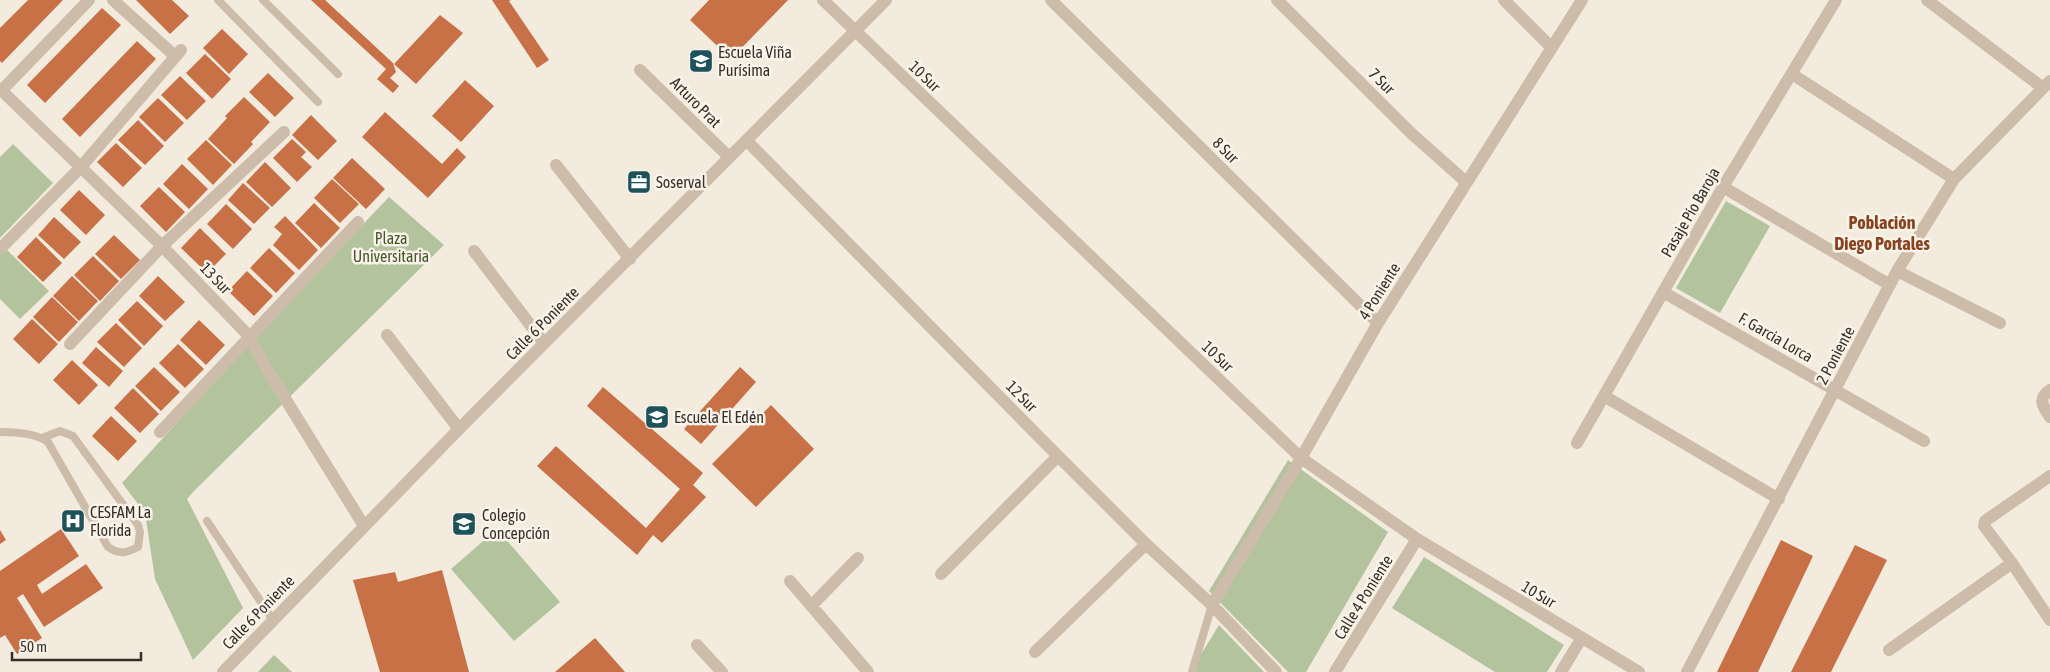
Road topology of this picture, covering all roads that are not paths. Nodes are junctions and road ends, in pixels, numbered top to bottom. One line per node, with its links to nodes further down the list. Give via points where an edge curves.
1 (89, 0): 19 (street)
2 (113, 0): 25 (street, via 178,53)
3 (218, 0): 20 (lane)
4 (263, 0): 16 (lane)
5 (824, 0): 13 (street, 10 Sur)
6 (886, 0): 13 (street, Calle 6 Poniente)
7 (1051, 0): 37 (street, 8 Sur)
8 (1277, 0): 27 (street, 7 Sur, via 1412,134)
9 (1504, 0): 14 (street)
10 (1582, 0): 14 (street, 4 Poniente)
11 (1836, 0): 17 (street, Pasaje Pío Baroja)
12 (1932, 1): 18 (street)
13 (855, 31): 22 (street, Calle 6 Poniente); 54 (street, 10 Sur)
14 (1552, 48): 27 (street, 4 Poniente)
15 (640, 70): 23 (street, Arturo Prat)
16 (338, 74)
17 (1792, 74): 26 (street); 28 (street, Pasaje Pío Baroja)
18 (2046, 84): 26 (street, 2 Poniente)
19 (1, 90): 25 (street, 13 Sur)
20 (318, 102)
21 (284, 132): 30 (street)
22 (747, 141): 23 (street, Calle 6 Poniente); 53 (street, 12 Sur)
23 (729, 157): 33 (street, Calle 6 Poniente)
24 (556, 165): 33 (street)
25 (81, 167): 30 (street, 13 Sur); 31 (street)
26 (1954, 180): 34 (street, 2 Poniente)
27 (1466, 182): 37 (street, 4 Poniente)
28 (1723, 187): 35 (street); 36 (street, Pasaje Pío Baroja)
29 (358, 222): 40 (street)
30 (162, 246): 40 (street, 13 Sur); 42 (street)
31 (0, 249)
32 (474, 251): 41 (street)
33 (630, 259): 41 (street, Calle 6 Poniente)
34 (1897, 271): 35 (street, 2 Poniente); 38 (street)
35 (1890, 285): 43 (street, 2 Poniente)
36 (1663, 292): 43 (street, F. Garcia Lorca); 45 (street, Pasaje Pío Baroja)
37 (1378, 322): 54 (street, 4 Poniente)
38 (2000, 323)
39 (387, 335): 47 (street)
40 (249, 336): 49 (street); 58 (street, 13 Sur)
41 (544, 343): 47 (street, Calle 6 Poniente)
42 (70, 344)
43 (1835, 389): 51 (street, F. Garcia Lorca); 56 (street, 2 Poniente)
44 (2050, 390): 46 (street, via 2041,401)
45 (1604, 396): 52 (street, Pasaje Pío Baroja); 56 (street)
46 (2050, 417)
47 (459, 429): 58 (street, Calle 6 Poniente)
48 (0, 432): 50 (lane)
49 (160, 432)
50 (42, 438): 50 (lane, via 54,451 108,547 115,552 126,553 138,547 138,525 73,436 60,431)
51 (1924, 441)
52 (1577, 443)
53 (1058, 456): 60 (street, 12 Sur); 63 (street)
54 (1301, 458): 59 (street, 10 Sur); 65 (street, 4 Poniente)
55 (2050, 476): 62 (street, via 1985,520 1984,526)
56 (1779, 499): 81 (street, 2 Poniente)
57 (207, 521): 67 (lane)
58 (364, 526): 67 (street, Calle 6 Poniente)
59 (1417, 539): 69 (street, 10 Sur); 78 (street, Calle 4 Poniente)
60 (1146, 544): 65 (street, 12 Sur); 72 (street)
61 (858, 558): 66 (street)
62 (2012, 563): 68 (street); 71 (street)
63 (941, 574)
64 (790, 581): 66 (street)
65 (1212, 605): 76 (lane); 77 (street, 12 Sur)
66 (811, 606): 75 (street)
67 (273, 620): 73 (street, Calle 6 Poniente)
68 (2050, 620)
69 (1581, 639): 79 (street); 80 (street, 10 Sur)
70 (697, 645): 74 (street)
71 (1889, 650)
72 (1035, 652)
73 (223, 672)
74 (722, 672)
75 (868, 672)
76 (1192, 672)
77 (1276, 672)
78 (1336, 672)
79 (1560, 672)
80 (1639, 672)
81 (1687, 672)

